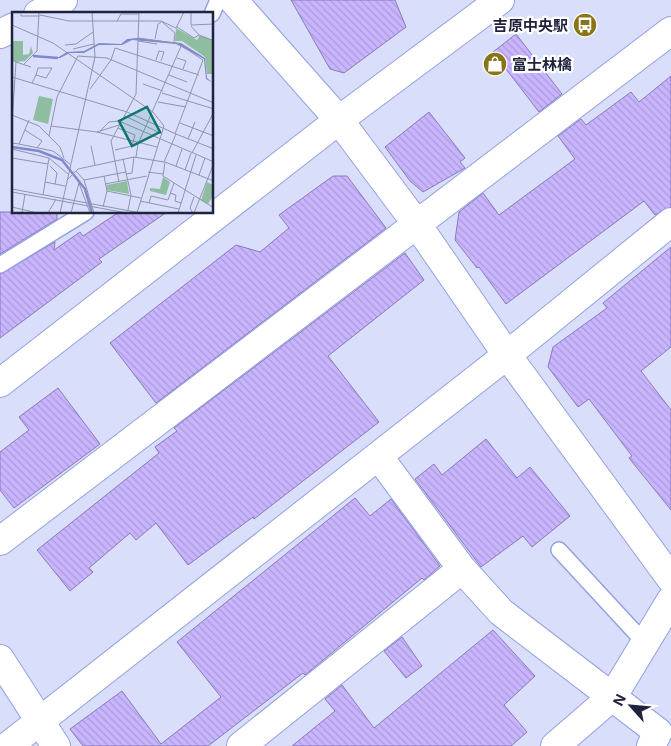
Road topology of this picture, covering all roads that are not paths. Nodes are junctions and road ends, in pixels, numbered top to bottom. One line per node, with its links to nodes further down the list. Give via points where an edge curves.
1 (63, 0): 5 (street)
2 (218, 0): 6 (lane)
3 (233, 0): 10 (street)
4 (500, 0): 10 (street)
5 (42, 12)
6 (213, 12)
7 (12, 28): 9 (street)
8 (671, 30): 13 (street)
9 (0, 34)
10 (340, 120): 13 (street); 16 (street)
11 (83, 214): 14 (lane)
12 (671, 222): 15 (street)
13 (416, 223): 15 (street); 18 (street)
14 (0, 265)
15 (507, 356): 17 (street); 21 (street)
16 (0, 383)
17 (379, 457): 20 (street); 26 (street)
18 (0, 541)
19 (559, 550): 23 (lane)
20 (462, 569): 25 (street, via 501,612); 30 (street)
21 (671, 579)
22 (671, 600): 23 (street)
23 (644, 642): 25 (street)
24 (0, 659): 26 (street)
25 (613, 696): 27 (street); 31 (street)
26 (40, 720): 28 (street); 29 (street)
27 (660, 738)
28 (8, 746)
29 (56, 746)
30 (240, 746)
31 (555, 746)

